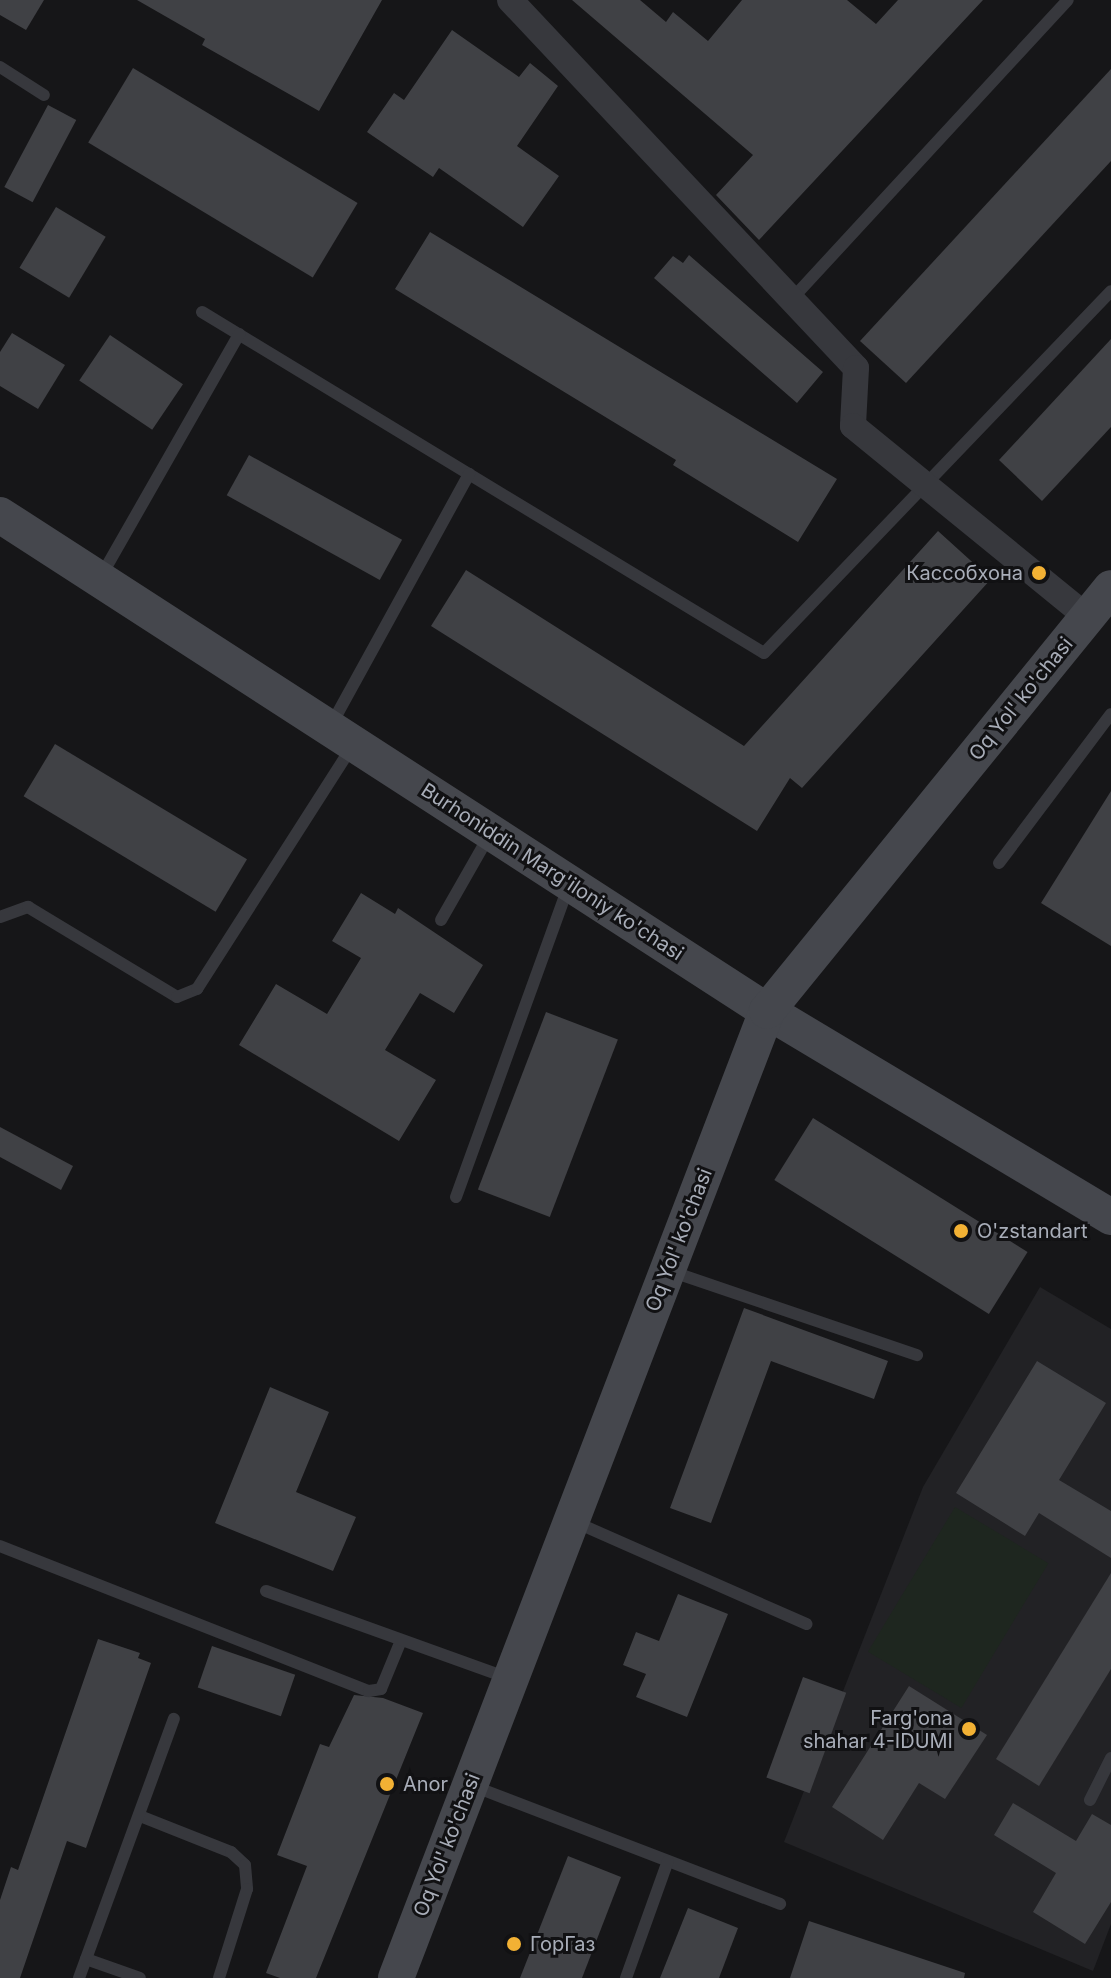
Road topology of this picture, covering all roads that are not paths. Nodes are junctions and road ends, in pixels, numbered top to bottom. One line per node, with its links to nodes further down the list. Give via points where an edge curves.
1 (510, 0): 6 (street)
2 (1068, 0): 6 (lane)
3 (0, 67): 4 (lane)
4 (44, 95)
5 (1111, 291): 10 (lane)
6 (791, 300): 10 (street, via 856,368 853,426)
7 (202, 312): 8 (lane)
8 (239, 334): 9 (lane); 12 (lane)
9 (469, 474): 10 (lane, via 764,653); 16 (lane)
10 (926, 486): 14 (street)
11 (0, 515): 12 (street, Burhoniddin Marg'iloniy ko'chasi)
12 (99, 579): 16 (street, Burhoniddin Marg'iloniy ko'chasi)
13 (1111, 588): 14 (street, Oq Yol' ko'chasi)
14 (1087, 617): 22 (street, Oq Yol' ko'chasi)
15 (1111, 714): 18 (lane)
16 (341, 736): 17 (street, Burhoniddin Marg'iloniy ko'chasi); 20 (lane, via 197,989 177,997 28,907)
17 (491, 832): 19 (street, Burhoniddin Marg'iloniy ko'chasi); 21 (lane)
18 (999, 863)
19 (570, 884): 22 (street, Burhoniddin Marg'iloniy ko'chasi); 23 (lane)
20 (0, 917)
21 (441, 920)
22 (767, 1011): 24 (street, Burhoniddin Marg'iloniy ko'chasi); 25 (street, Oq Yol' ko'chasi)
23 (456, 1197)
24 (1111, 1217)
25 (668, 1270): 26 (lane); 27 (street, Oq Yol' ko'chasi)
26 (917, 1355)
27 (572, 1521): 30 (lane); 32 (street, Oq Yol' ko'chasi)
28 (0, 1546): 31 (lane, via 369,1691 381,1689)
29 (266, 1591): 31 (lane)
30 (806, 1624)
31 (400, 1643): 32 (lane)
32 (511, 1680): 35 (street, Oq Yol' ko'chasi)
33 (174, 1719): 37 (lane)
34 (1111, 1758): 36 (lane)
35 (470, 1785): 38 (lane); 44 (street, Oq Yol' ko'chasi)
36 (1090, 1800)
37 (140, 1816): 40 (lane); 43 (lane, via 231,1852 245,1865 247,1889)
38 (668, 1861): 39 (lane); 45 (lane)
39 (780, 1904)
40 (86, 1959): 41 (lane); 42 (lane)
41 (79, 1978)
42 (140, 1978)
43 (219, 1978)
44 (396, 1978)
45 (626, 1978)

